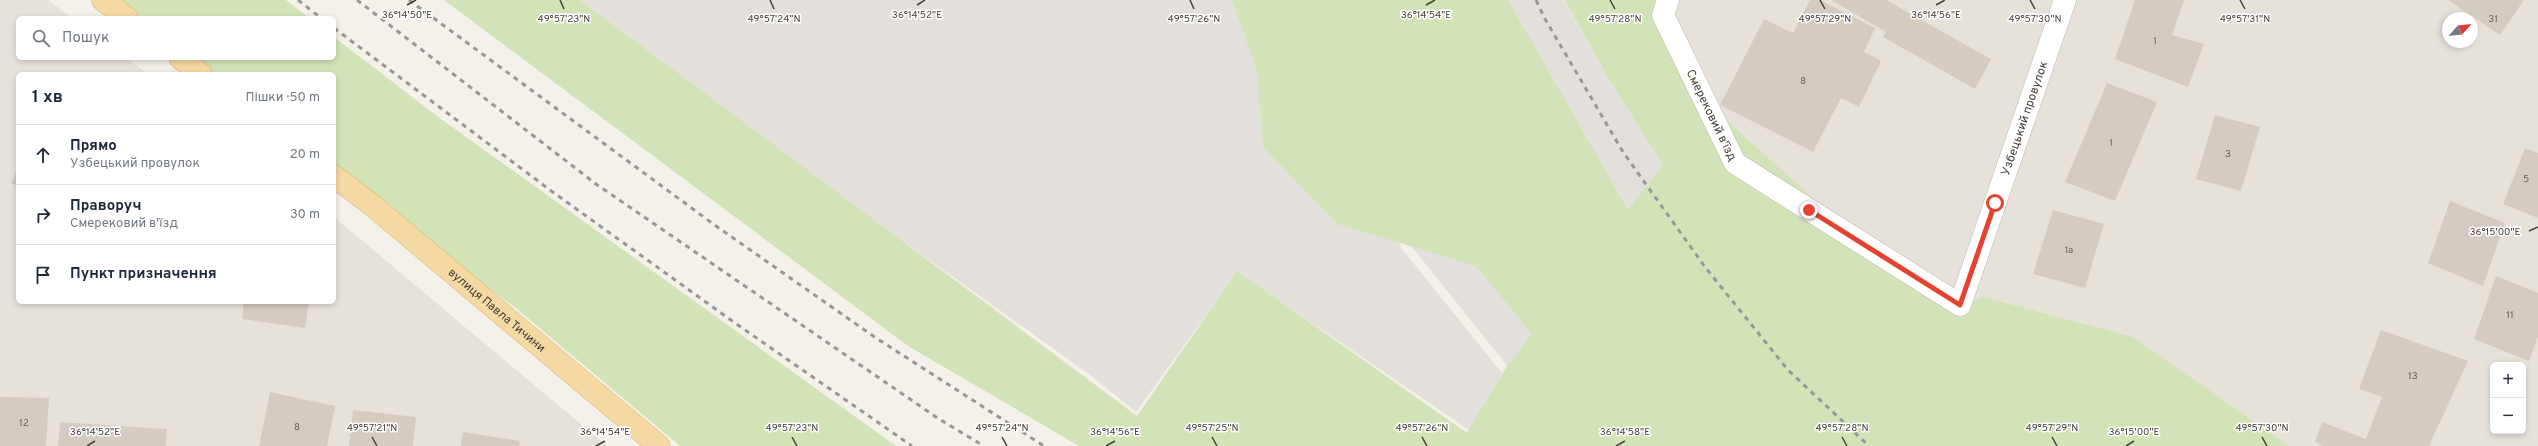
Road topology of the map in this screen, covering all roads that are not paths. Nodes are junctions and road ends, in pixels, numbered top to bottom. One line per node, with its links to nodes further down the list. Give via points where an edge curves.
1 (103, 0): 4 (main road)
2 (1668, 0): 8 (street, Смерековий в'їзд, via 1663,15 1734,163)
3 (2065, 0): 8 (street, Узбецький провулок)
4 (124, 16)
5 (183, 60): 6 (main road)
6 (198, 72)
7 (336, 178): 9 (main road, вулиця Павла Тичини)
8 (1960, 305)
9 (659, 446)

